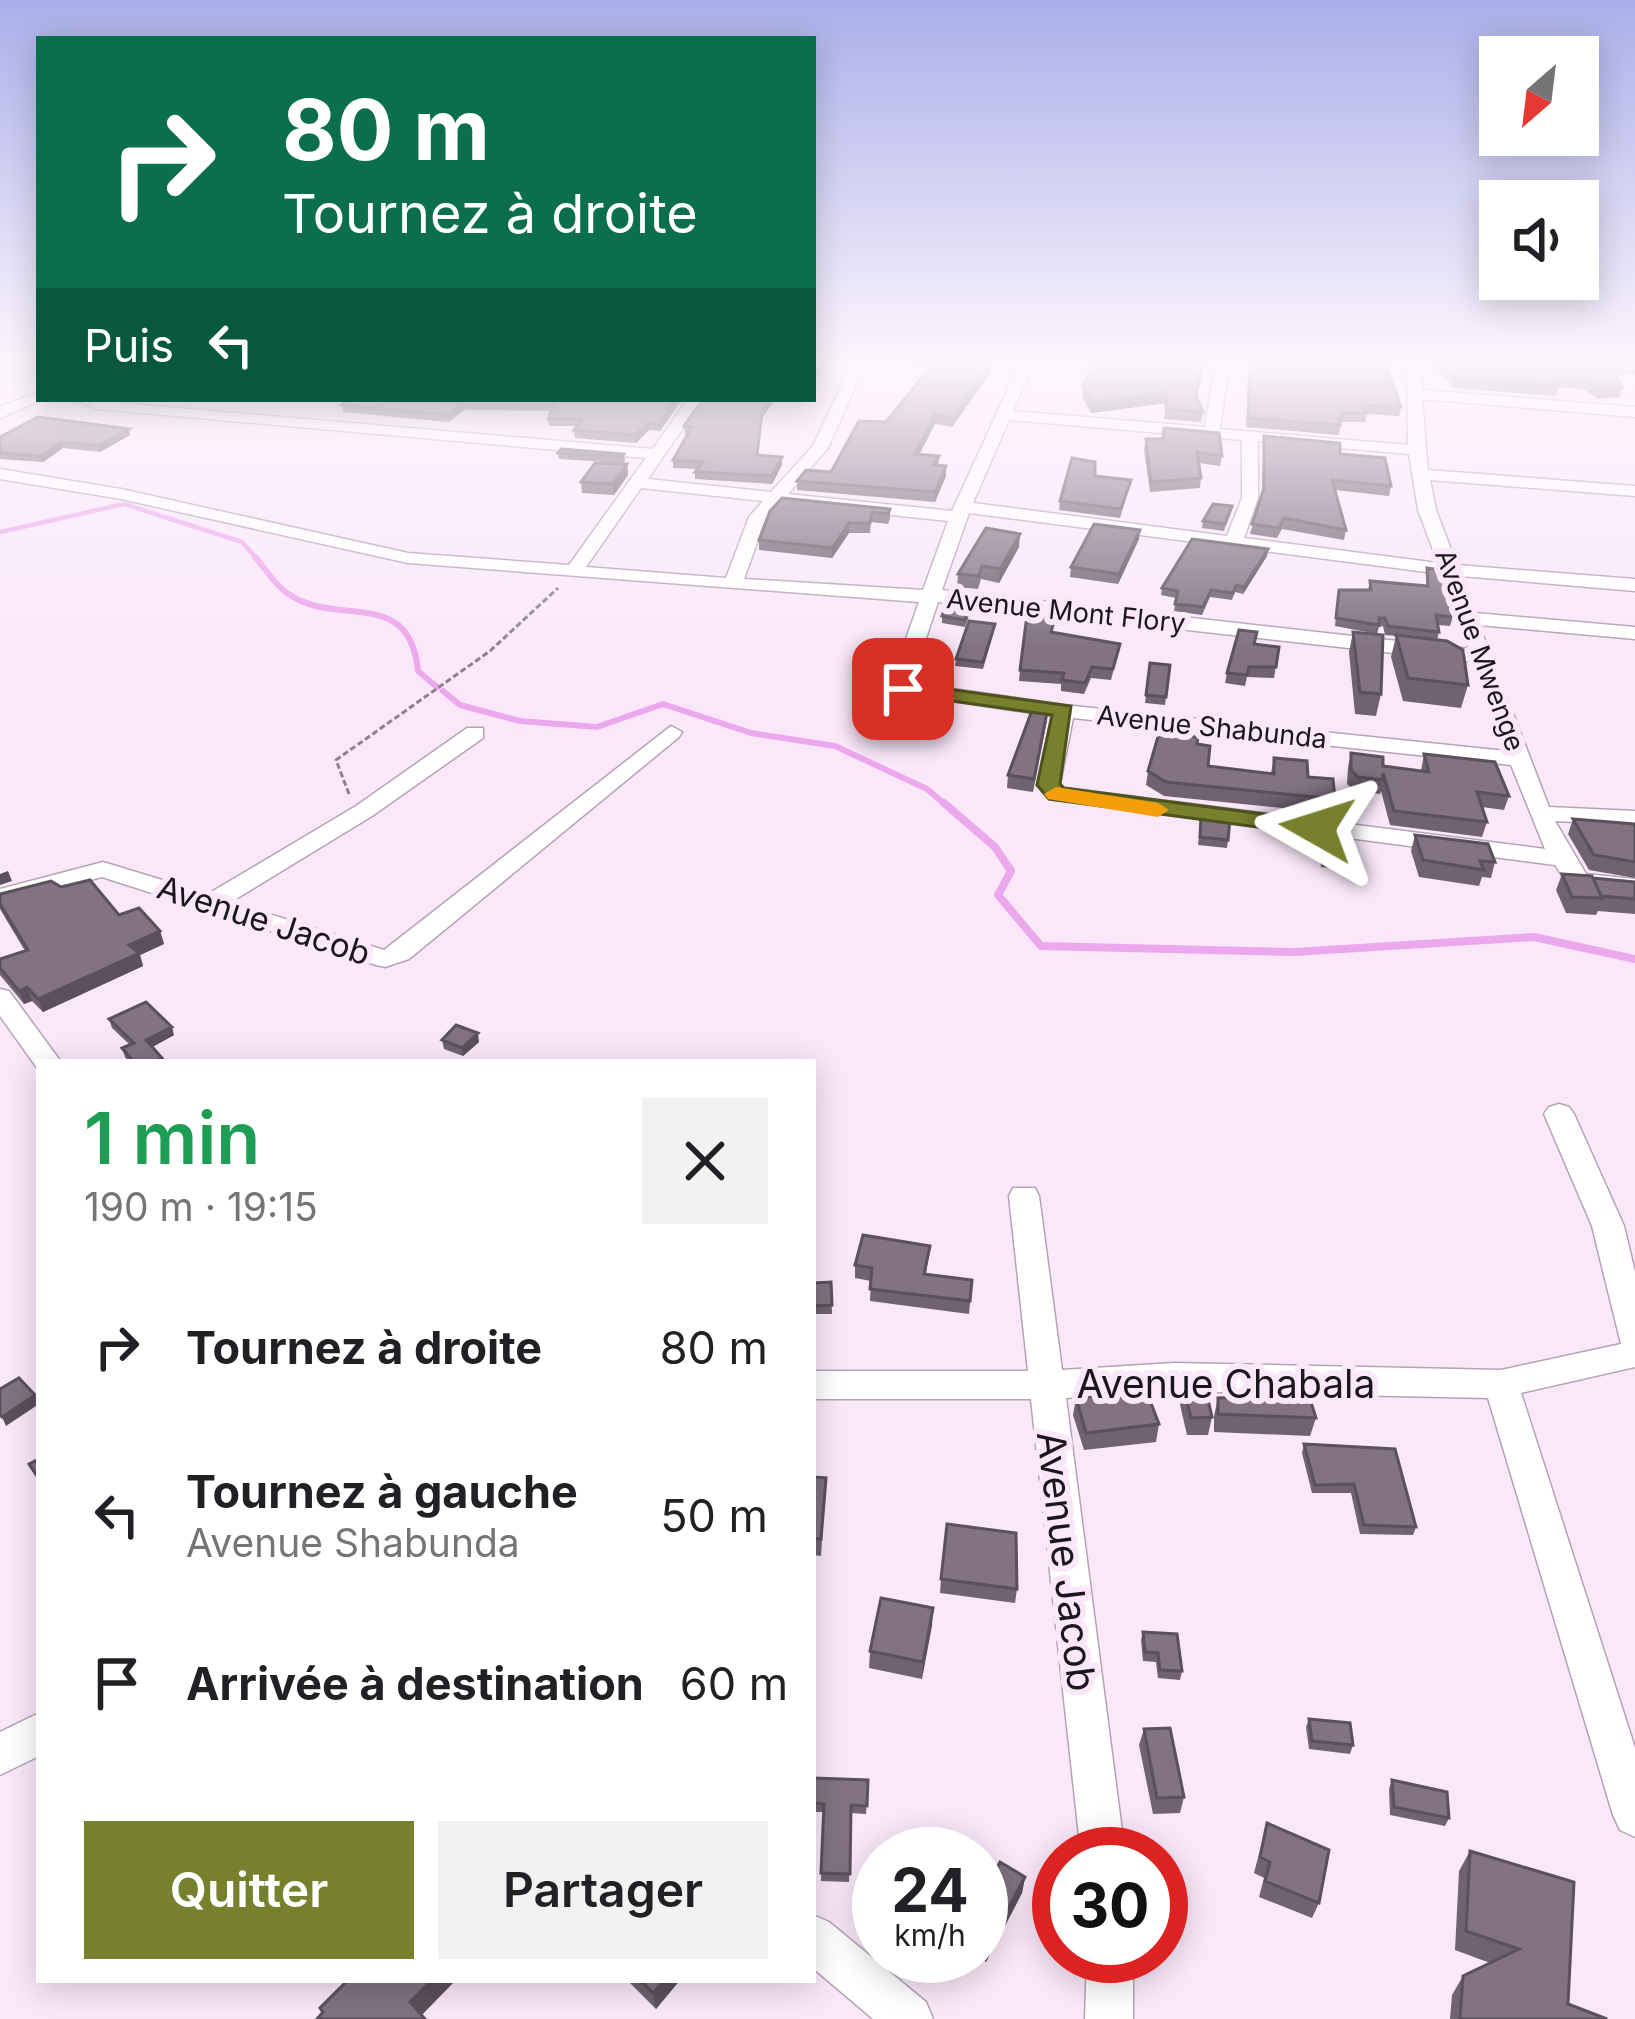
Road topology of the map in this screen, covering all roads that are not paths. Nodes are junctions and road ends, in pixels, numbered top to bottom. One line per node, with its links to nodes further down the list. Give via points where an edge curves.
1 (656, 459): 8 (street)
2 (811, 459): 10 (street)
3 (985, 459): 11 (street)
4 (1250, 459): 12 (street, via 1250,498)
5 (1418, 459): 7 (street, Avenue Mwenge)
6 (0, 474): 14 (street, Avenue Mont Flory, via 408,558)
7 (1421, 474): 9 (street); 13 (street, Avenue Mwenge)
8 (640, 483): 10 (street); 14 (street)
9 (1635, 491)
10 (780, 497): 11 (street); 15 (street, via 758,517)
11 (962, 512): 12 (street); 17 (street)
12 (1234, 540): 13 (street)
13 (1453, 570): 16 (street); 18 (street, Avenue Mwenge)
14 (574, 571): 15 (street, Avenue Mont Flory)
15 (734, 583): 17 (street, Avenue Mont Flory)
16 (1635, 585)
17 (933, 596): 20 (street, Avenue Mont Flory); 21 (street, Avenue Shabunda, via 897,684)
18 (1471, 618): 19 (street); 20 (street, Avenue Mwenge)
19 (1635, 633)
20 (1485, 657): 24 (street, Avenue Mwenge)
21 (1064, 711): 24 (street, Avenue Shabunda); 27 (street, via 1048,785 1057,794)
22 (670, 732): 30 (street, Avenue Jacob, via 393,956)
23 (476, 734): 30 (street)
24 (1521, 759): 25 (street, Avenue Mwenge)
25 (1544, 814): 26 (street); 27 (street, Avenue Mwenge)
26 (1635, 818)
27 (1560, 858): 28 (street, via 1579,881)
28 (1635, 886)
29 (0, 897): 30 (street, Avenue Jacob, via 95,868)
30 (211, 903)
31 (0, 997): 32 (street)
32 (45, 1059)
33 (1558, 1114): 35 (street, via 1608,1226)
34 (1024, 1196): 37 (street, Avenue Jacob)
35 (1635, 1339)
36 (1635, 1354): 38 (street, Avenue Chabala)
37 (1045, 1384): 38 (street, Avenue Chabala, via 1174,1377); 39 (street, Avenue Chabala); 43 (street, Avenue Jacob)
38 (1502, 1384): 42 (street)
39 (816, 1385)
40 (36, 1735): 41 (street)
41 (0, 1755)
42 (1635, 1815)
43 (1100, 1827)
44 (816, 1941): 46 (street)
45 (1110, 1983): 47 (street)
46 (909, 2019)
47 (1109, 2019)

